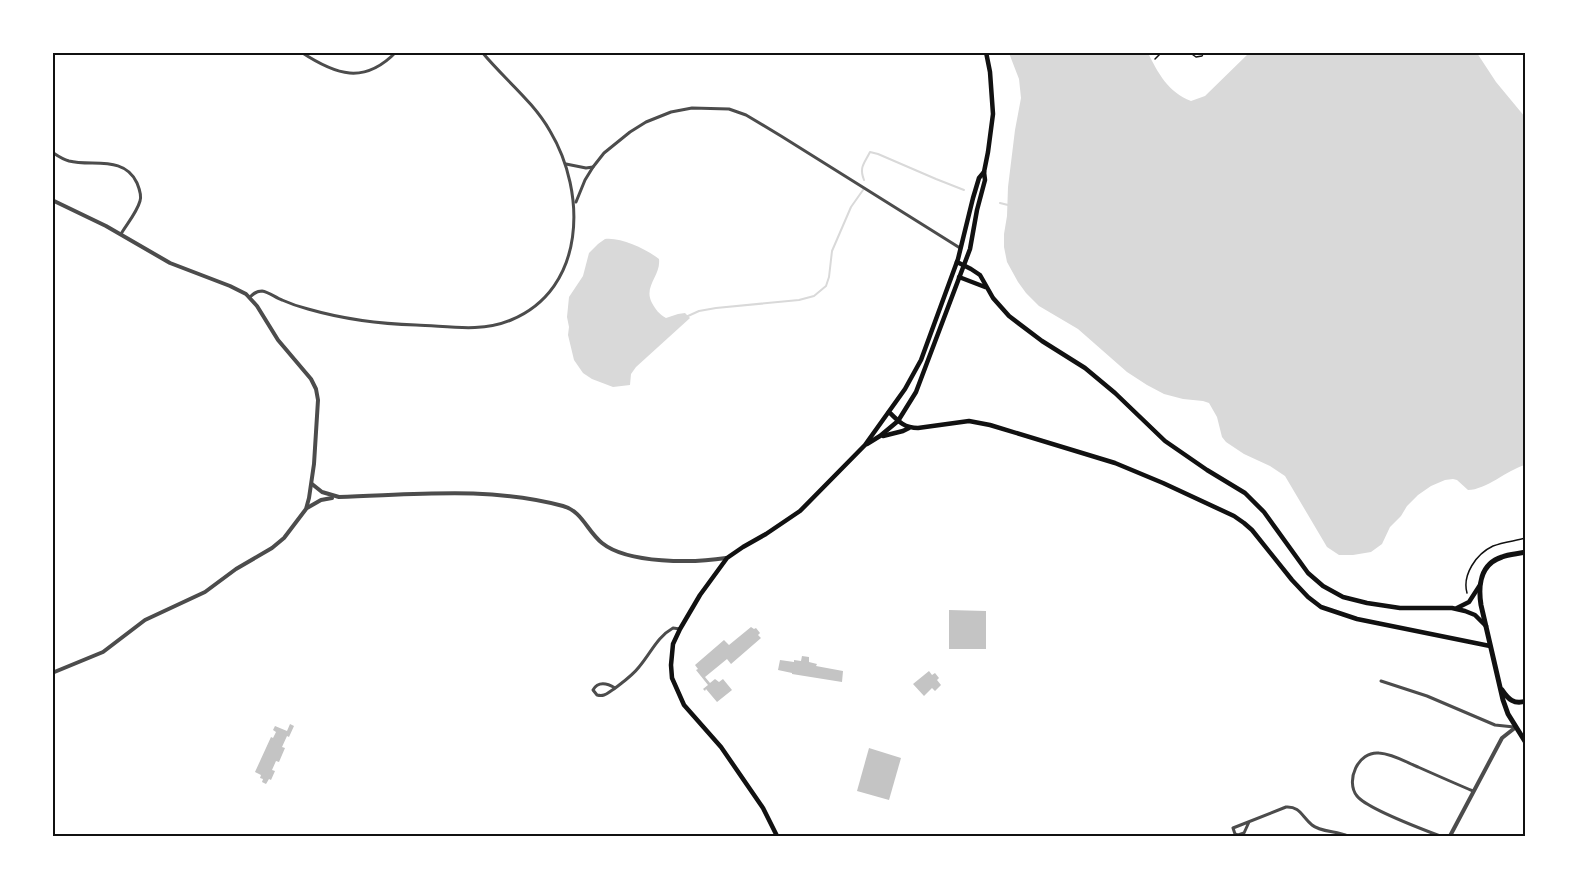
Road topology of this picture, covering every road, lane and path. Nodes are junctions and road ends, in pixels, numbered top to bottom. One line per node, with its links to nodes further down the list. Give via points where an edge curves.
1 (301, 52): 2 (street, via 334,70 359,74 380,66)
2 (396, 52)
3 (482, 52): 12 (street, via 542,119)
4 (987, 52): 14 (main road, via 993,114)
5 (1162, 52): 10 (path)
6 (1189, 52): 7 (path, via 1196,57)
7 (1204, 52)
8 (1521, 52): 9 (path)
9 (1526, 57)
10 (1155, 59)
11 (52, 152): 17 (street, via 69,161 116,165 134,177 141,199)
12 (566, 164): 13 (street); 16 (street)
13 (593, 167): 16 (street); 18 (street, via 604,153 646,122 692,108 729,109 781,135)
14 (984, 172): 18 (main road, via 973,198); 20 (main road)
15 (52, 200): 17 (street)
16 (575, 204): 24 (street, via 570,249 557,281 533,306 499,324 448,328 368,322 309,310 263,292)
17 (121, 234): 24 (street, via 170,263)
18 (961, 249): 19 (main road)
19 (957, 262): 20 (main road); 21 (main road)
20 (964, 265): 22 (main road); 23 (main road, via 979,274)
21 (952, 274): 22 (main road); 25 (main road, via 917,368)
22 (960, 277): 23 (main road); 26 (main road, via 921,381)
23 (985, 287): 38 (main road, via 1009,316 1092,373 1165,441 1245,493 1264,512 1308,573 1323,586 1343,597 1379,606)
24 (250, 297): 30 (street, via 315,386 318,400)
25 (889, 412): 26 (main road); 29 (main road)
26 (898, 421): 27 (main road); 28 (main road)
27 (909, 427): 28 (main road); 41 (main road, via 969,421 1115,463 1244,523 1292,580 1321,607 1357,620)
28 (880, 436): 29 (main road)
29 (865, 445): 35 (main road, via 800,511)
30 (312, 484): 31 (street); 32 (street)
31 (339, 497): 32 (street, via 321,500); 35 (street, via 451,492 517,497 570,509 602,544 626,554 683,561)
32 (306, 509): 42 (street, via 272,548 212,587 145,620 103,652)
33 (1526, 552): 34 (highway)
34 (1515, 554): 36 (highway); 37 (highway, via 1491,563)
35 (727, 558): 40 (main road)
36 (1526, 558)
37 (1480, 585): 38 (main road, via 1468,604); 39 (highway)
38 (1452, 608): 39 (main road, via 1472,613)
39 (1486, 626): 41 (highway)
40 (680, 629): 45 (street, via 672,628 662,636 637,670); 51 (main road, via 673,644 671,665 678,693 752,790)
41 (1490, 646): 44 (highway)
42 (52, 674)
43 (1381, 681): 47 (street, via 1495,725)
44 (1499, 686): 46 (highway, via 1513,702); 47 (highway, via 1504,706)
45 (615, 688): 45 (street, via 599,684 593,690 603,696)
46 (1526, 701)
47 (1516, 727): 48 (highway); 49 (street, via 1502,738)
48 (1526, 743)
49 (1473, 791): 53 (street, via 1379,753 1370,754 1356,768 1354,791 1364,802); 54 (street)
50 (1249, 822): 50 (street, via 1233,828 1235,834 1244,833); 52 (street, via 1291,807 1317,828)
51 (777, 837)
52 (1348, 837)
53 (1440, 837)
54 (1450, 837)

